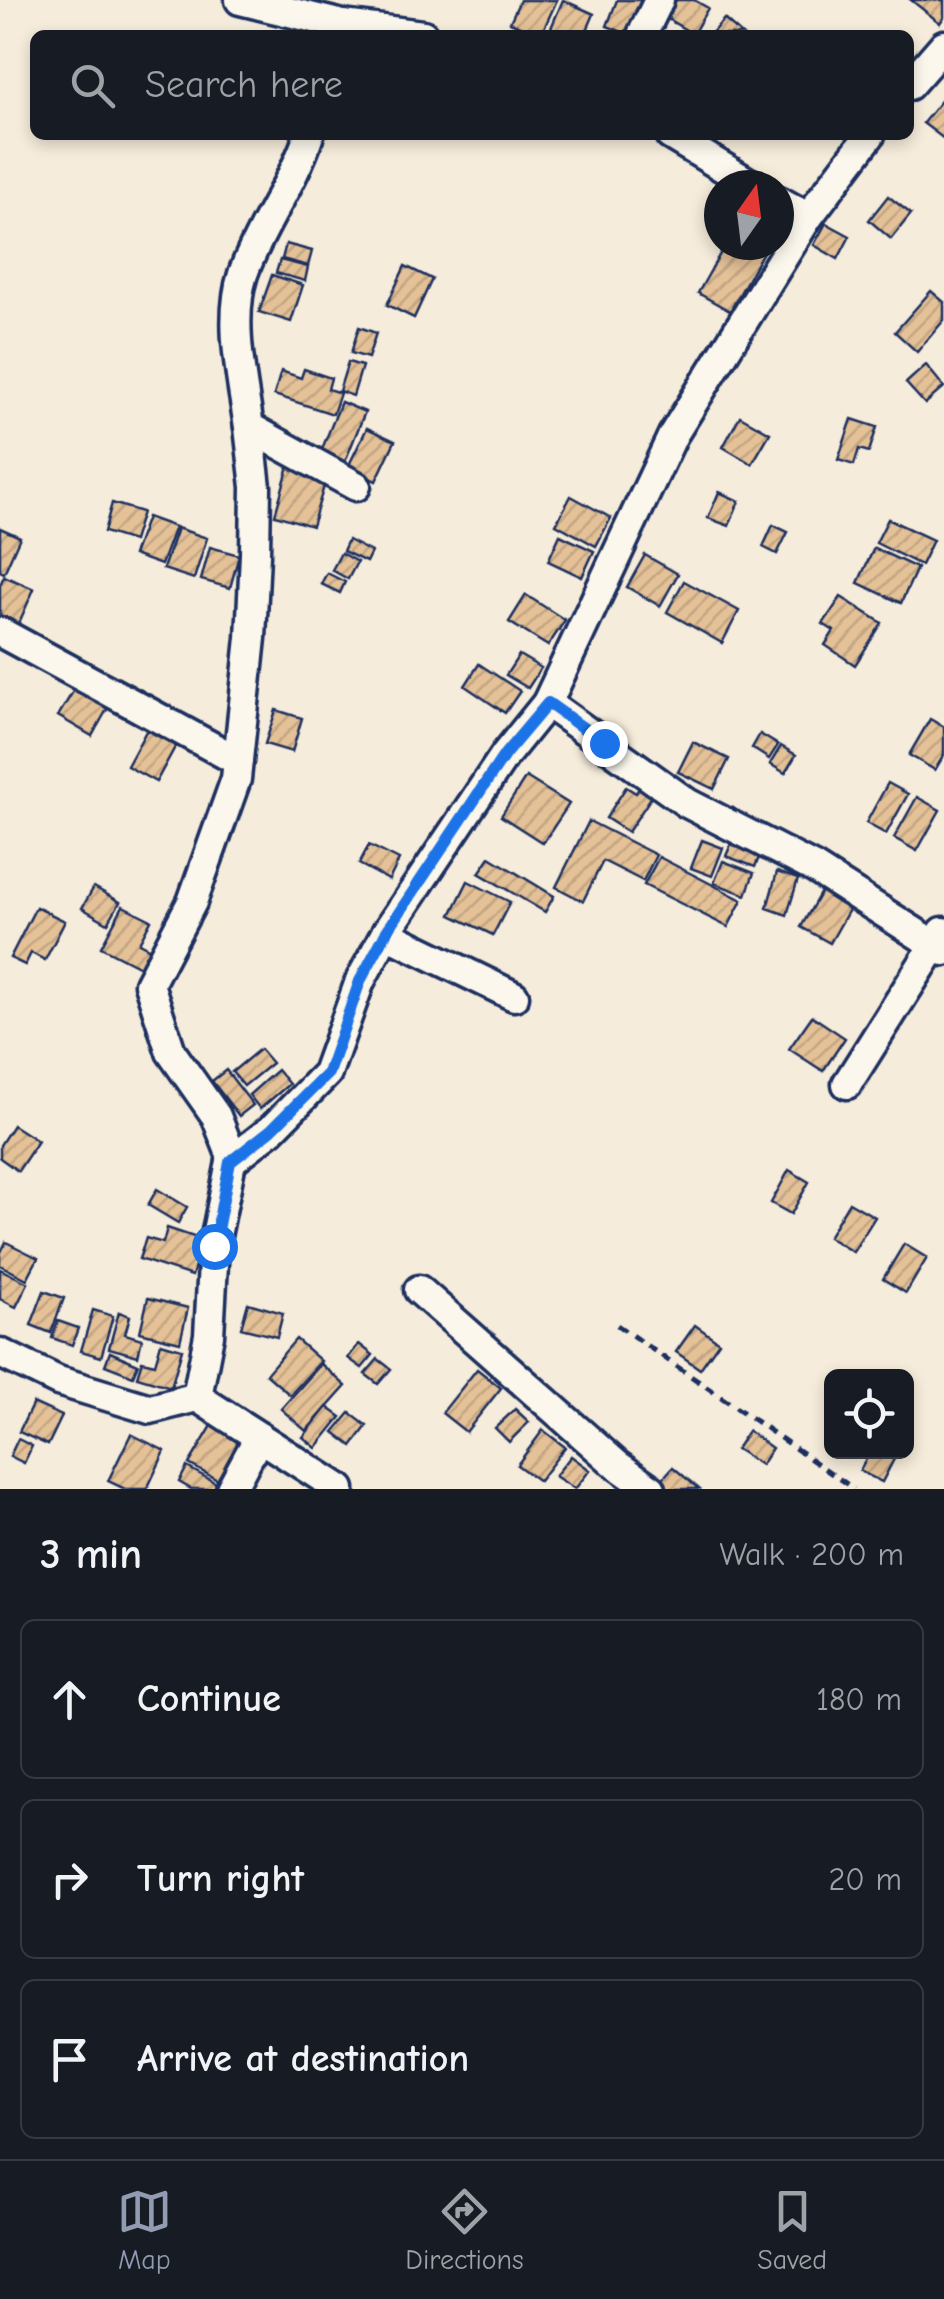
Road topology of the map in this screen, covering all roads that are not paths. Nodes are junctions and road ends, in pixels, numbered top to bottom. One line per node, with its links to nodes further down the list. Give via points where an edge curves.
1 (240, 0): 3 (street)
2 (659, 0): 5 (street)
3 (345, 20): 4 (street)
4 (397, 30)
5 (644, 30)
6 (944, 45): 7 (street)
7 (914, 79)
8 (307, 140): 14 (street, via 242,276 236,338)
9 (678, 140): 11 (street)
10 (866, 140): 13 (street)
11 (727, 170)
12 (794, 209): 13 (street)
13 (808, 217): 17 (street, via 673,435)
14 (249, 427): 15 (street); 18 (street, via 254,570)
15 (356, 486)
16 (0, 632): 18 (street)
17 (548, 703): 19 (street, via 505,754); 20 (street, via 688,803)
18 (238, 761): 23 (street, via 192,902 149,984 171,1052 216,1116)
19 (387, 931): 21 (street); 23 (street, via 360,981 328,1073)
20 (941, 942): 22 (street)
21 (514, 996)
22 (847, 1084)
23 (230, 1162): 26 (street)
24 (419, 1290): 30 (street)
25 (0, 1353): 26 (street, via 58,1381 150,1409)
26 (197, 1397): 27 (street)
27 (260, 1437): 28 (street); 29 (street)
28 (231, 1489)
29 (340, 1489)
30 (650, 1489)

